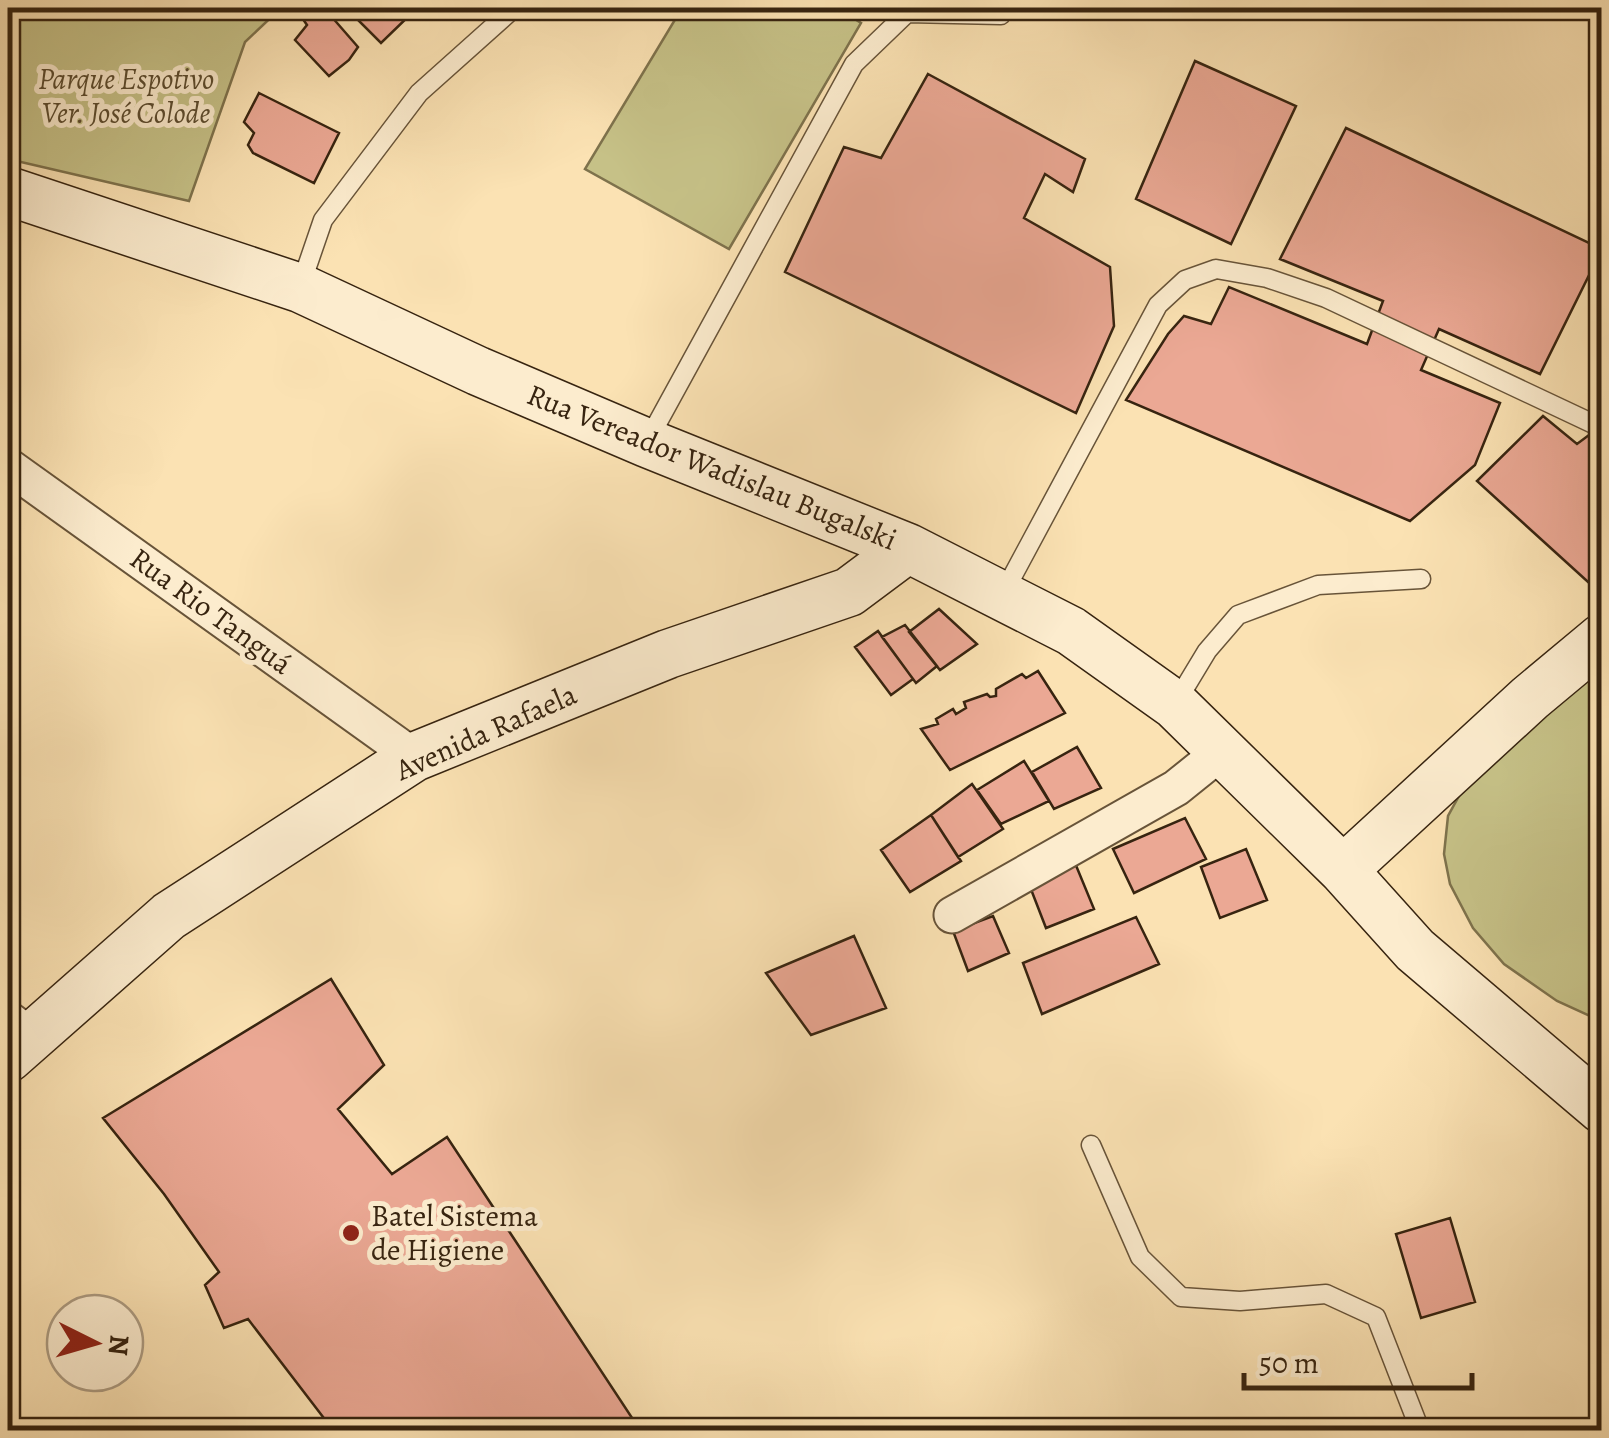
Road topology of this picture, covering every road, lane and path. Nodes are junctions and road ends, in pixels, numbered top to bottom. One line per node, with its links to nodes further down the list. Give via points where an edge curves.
1 (514, 8): 4 (lane, via 419,93 323,220)
2 (1001, 16): 6 (lane, via 908,13 854,64)
3 (8, 190): 4 (main road, Rua Vereador Wadislau Bugalski)
4 (300, 288): 6 (main road, Rua Vereador Wadislau Bugalski)
5 (1602, 428): 10 (lane, via 1326,298 1216,269 1185,280 1158,305)
6 (647, 442): 8 (main road, Rua Vereador Wadislau Bugalski)
7 (8, 466): 14 (street, Rua Rio Tanguá)
8 (908, 548): 10 (main road, Rua Vereador Wadislau Bugalski); 14 (main road, Avenida Rafaela, via 849,592 668,654)
9 (1421, 580): 12 (lane, via 1318,585 1238,615)
10 (1002, 595): 12 (main road, Rua Vereador Wadislau Bugalski, via 1072,631)
11 (1602, 638): 15 (main road)
12 (1174, 705): 13 (main road, Rua Vereador Wadislau Bugalski)
13 (1222, 752): 15 (main road, Rua Vereador Wadislau Bugalski); 16 (street, via 1176,788)
14 (414, 757): 17 (main road, Avenida Rafaela, via 168,916)
15 (1342, 870): 18 (main road, Rua Vereador Wadislau Bugalski, via 1415,950)
16 (952, 915)
17 (16, 1038)
18 (1592, 1095)
19 (1091, 1146): 20 (lane, via 1140,1257 1181,1297 1240,1301 1326,1294 1376,1316)
20 (1420, 1430)

